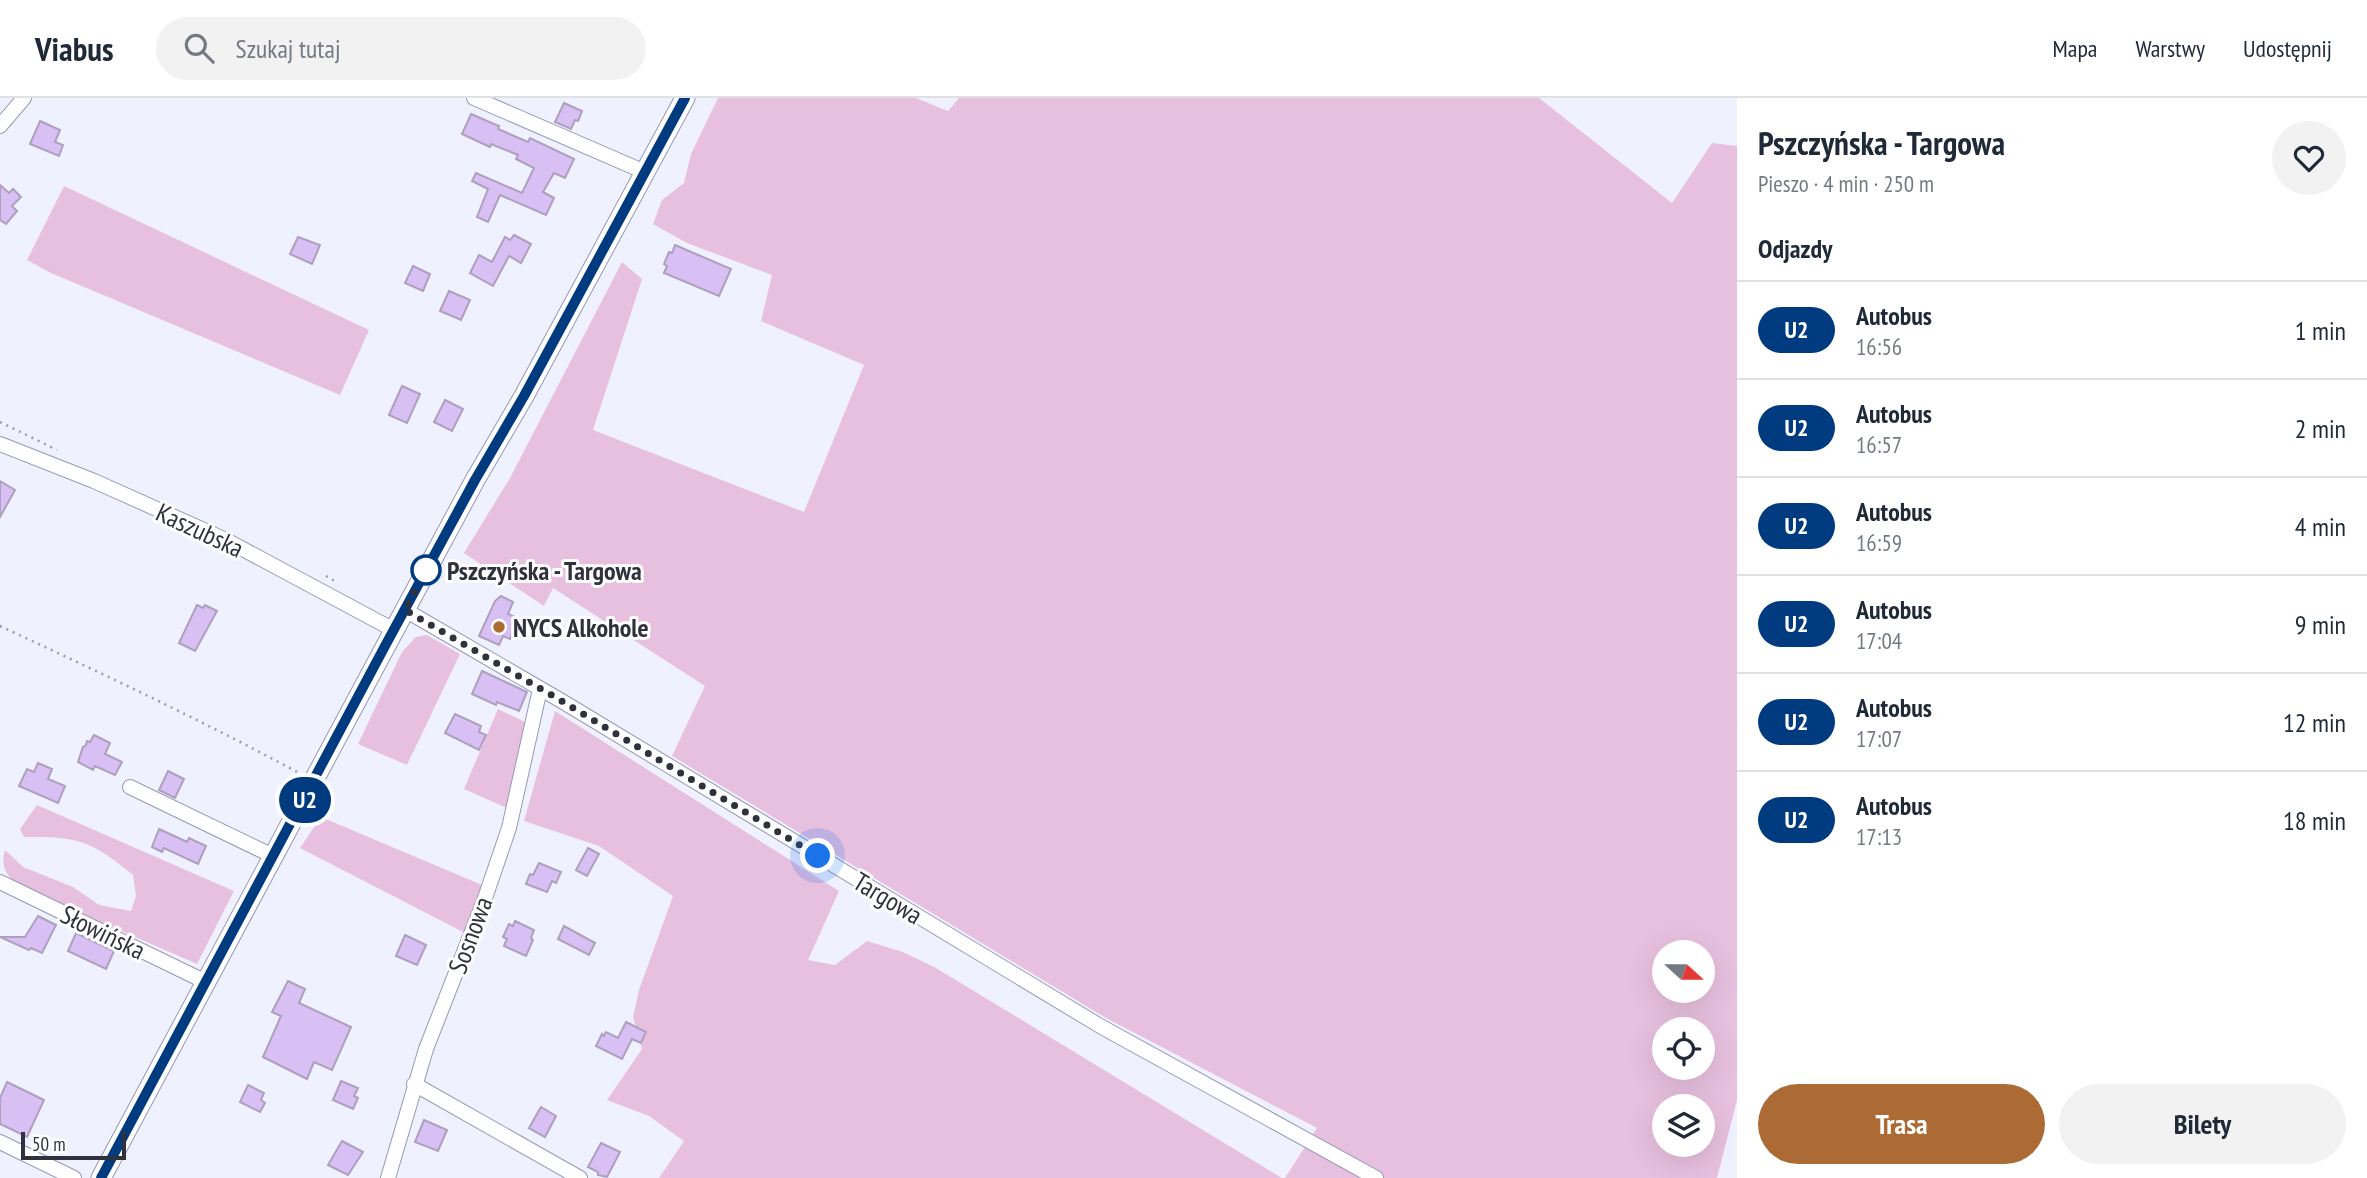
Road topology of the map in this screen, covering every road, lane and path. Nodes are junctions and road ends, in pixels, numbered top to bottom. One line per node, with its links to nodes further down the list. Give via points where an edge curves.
1 (24, 98): 4 (street)
2 (474, 98): 5 (street)
3 (685, 98): 5 (main road)
4 (0, 126)
5 (645, 172): 7 (main road)
6 (0, 444): 9 (street, Kaszubska, via 226,540)
7 (405, 610): 9 (main road); 10 (street, Targowa)
8 (0, 626): 11 (path, via 230,735)
9 (394, 630): 11 (main road)
10 (540, 689): 16 (street, Sosnowa, via 509,828); 22 (street, Targowa, via 1100,1026)
11 (314, 781): 13 (main road)
12 (130, 787): 13 (street)
13 (273, 856): 15 (main road)
14 (0, 882): 15 (street, Słowińska)
15 (206, 982): 19 (main road)
16 (415, 1084): 20 (street, Sosnowa); 21 (street)
17 (0, 1142): 18 (street)
18 (75, 1178)
19 (101, 1178)
20 (388, 1178)
21 (580, 1178)
22 (1376, 1178)

